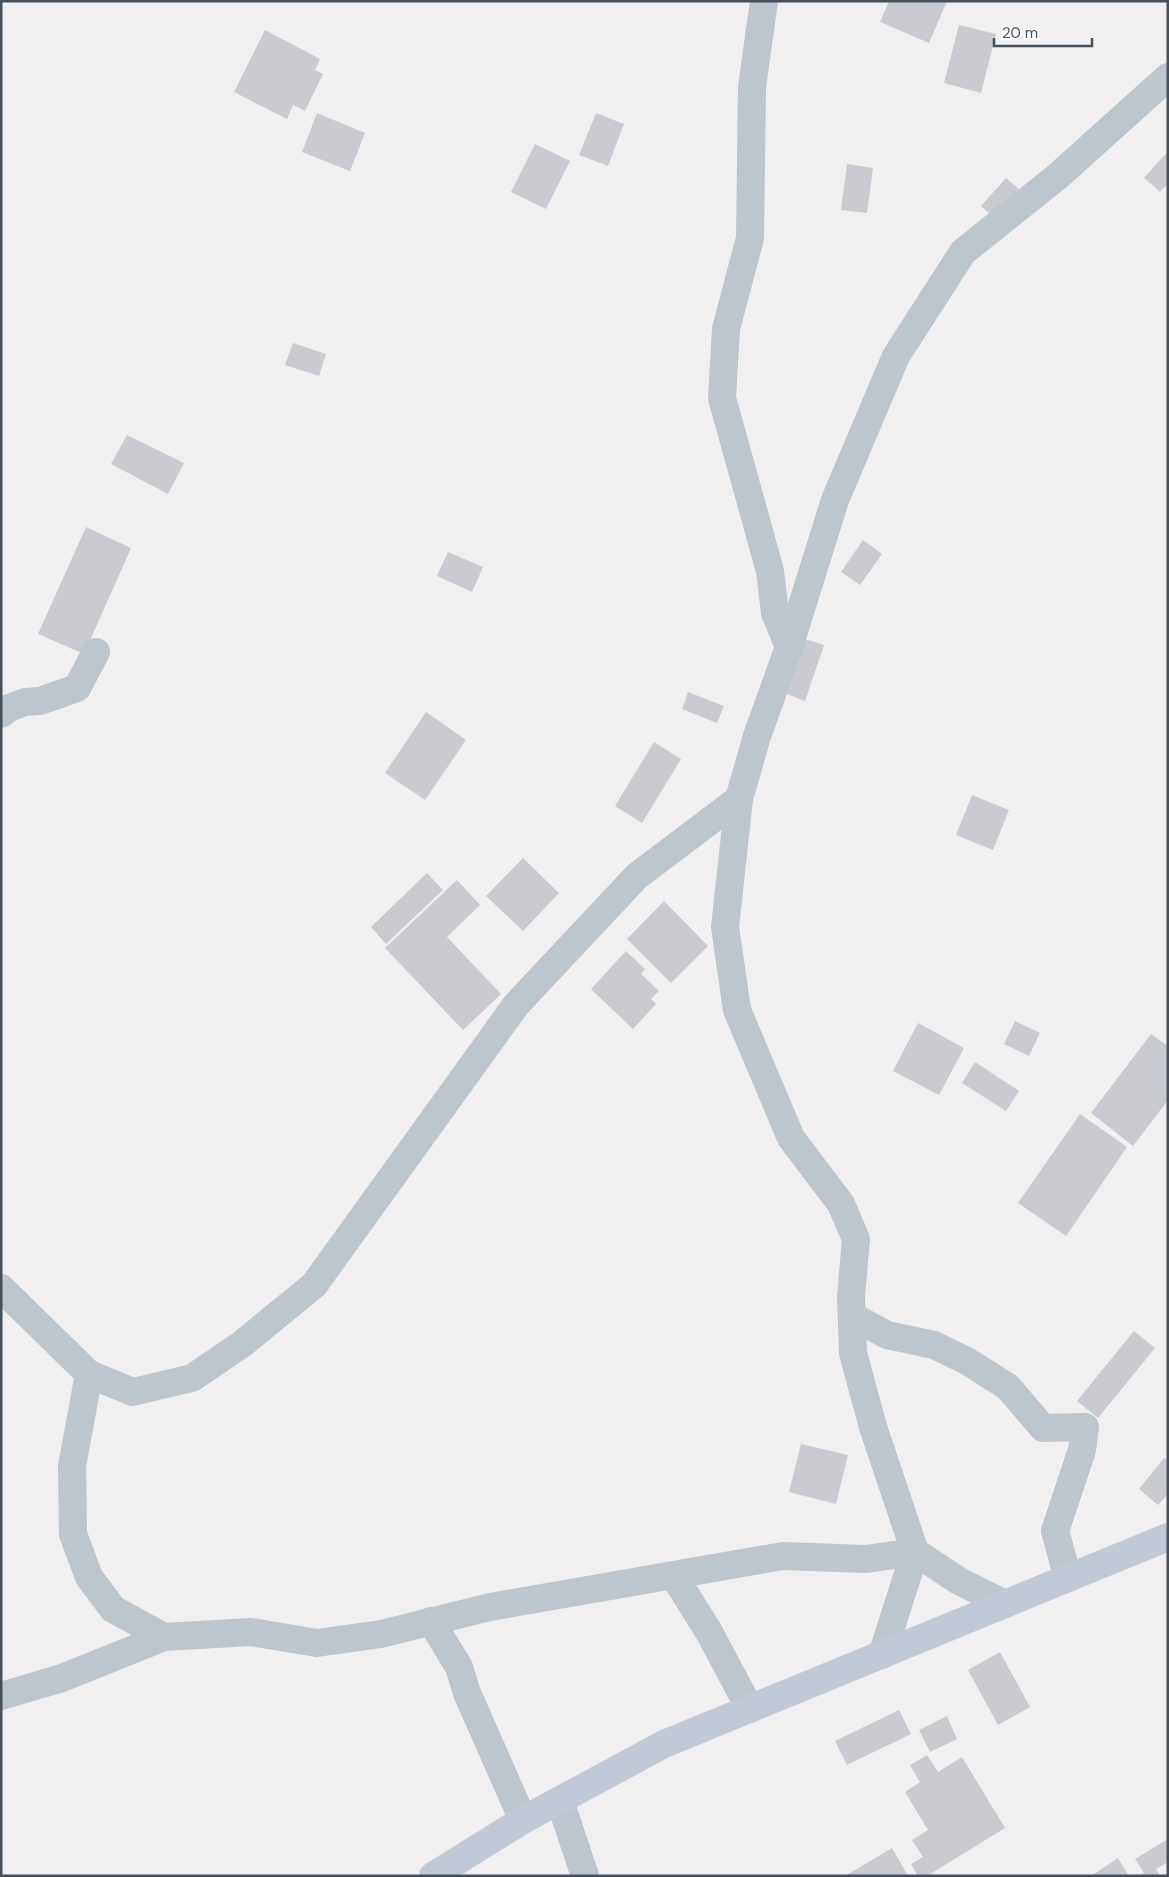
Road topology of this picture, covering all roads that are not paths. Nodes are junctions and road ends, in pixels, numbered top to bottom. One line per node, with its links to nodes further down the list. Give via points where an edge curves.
1 (764, 1): 3 (street, via 752,88 750,238 726,328 722,398 770,571 775,613)
2 (1168, 77): 3 (street, via 1058,176 962,252 896,356 835,500)
3 (789, 647): 6 (street, via 757,736)
4 (96, 652): 5 (street, via 77,688 40,701 25,702)
5 (1, 714)
6 (739, 799): 8 (street, via 725,927 737,1010 791,1138 841,1204 856,1239); 9 (street, via 638,876 516,1005 314,1284 242,1344 192,1378 133,1392)
7 (1, 1288): 9 (street)
8 (852, 1316): 11 (street, via 853,1353 873,1427); 13 (street, via 887,1335 934,1345 968,1361 1008,1388 1043,1428 1085,1427 1082,1450 1055,1531)
9 (89, 1374): 16 (street, via 72,1466 73,1534 89,1577 113,1609)
10 (1168, 1537): 13 (main road)
11 (915, 1552): 12 (street, via 866,1559 783,1556); 14 (street, via 959,1581); 17 (street)
12 (674, 1576): 15 (street, via 490,1607); 19 (street, via 709,1632)
13 (1068, 1578): 14 (main road)
14 (1005, 1604): 17 (main road)
15 (431, 1622): 16 (street, via 381,1634 316,1643 251,1632); 21 (street, via 459,1668)
16 (164, 1638): 18 (street, via 62,1678)
17 (882, 1654): 19 (main road)
18 (1, 1696)
19 (750, 1709): 20 (main road, via 664,1744)
20 (560, 1801): 21 (main road); 23 (street)
21 (523, 1820): 22 (main road)
22 (433, 1876)
23 (585, 1876)

